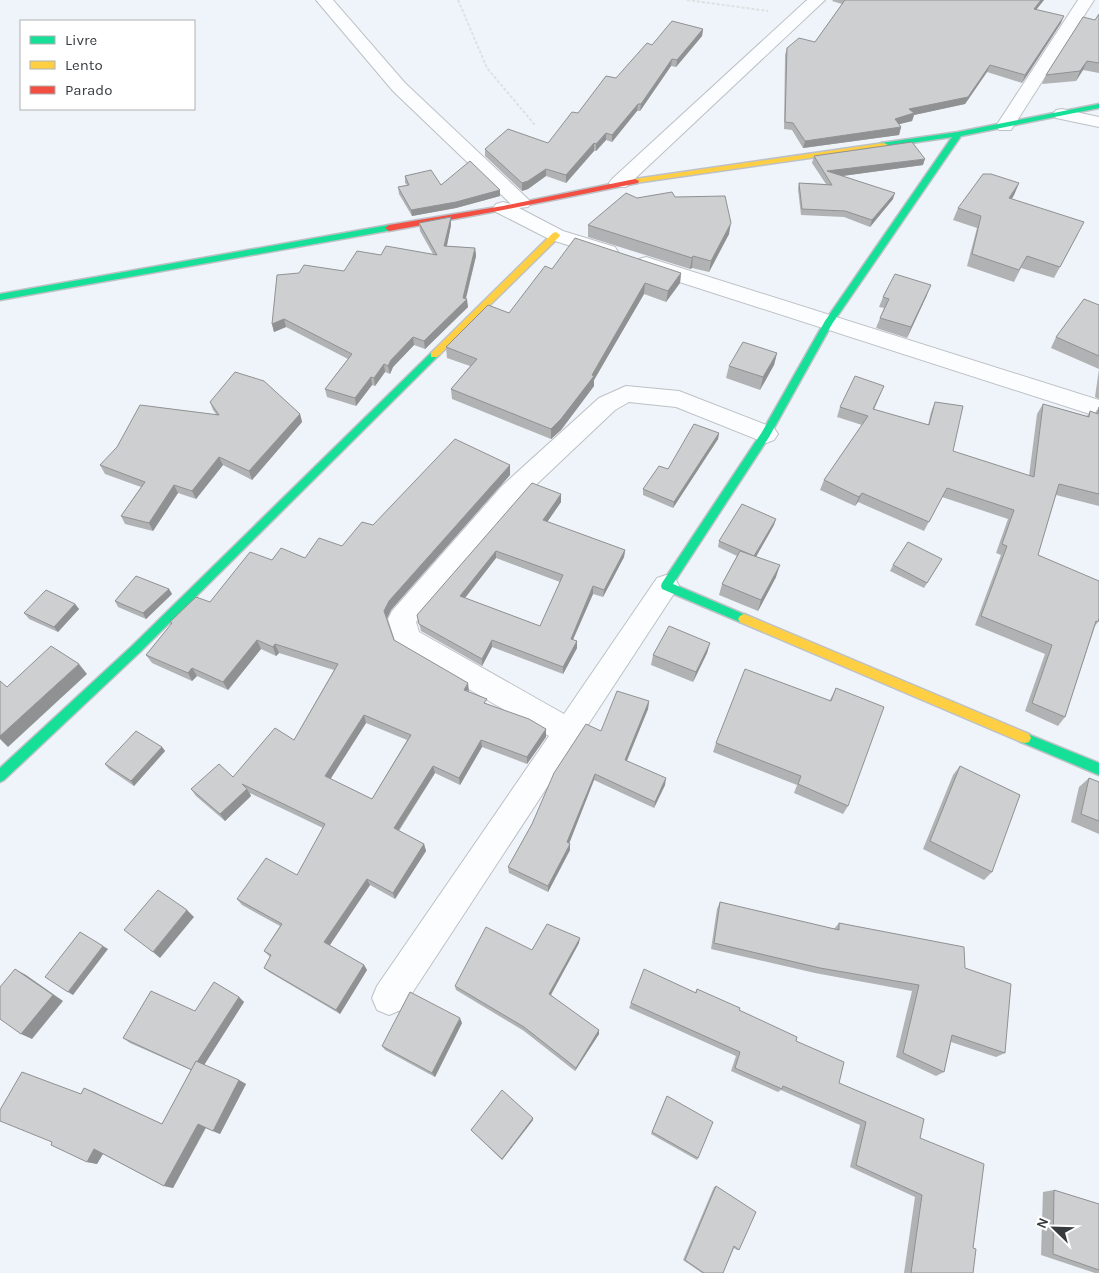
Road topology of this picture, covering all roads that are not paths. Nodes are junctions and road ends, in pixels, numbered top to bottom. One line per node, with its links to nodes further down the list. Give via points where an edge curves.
1 (324, 0): 10 (street, via 399,87)
2 (818, 0): 9 (street, via 799,14)
3 (1086, 0): 7 (street)
4 (1099, 106): 5 (street)
5 (1062, 114): 6 (street); 7 (street)
6 (1099, 122)
7 (1005, 126): 8 (street)
8 (958, 134): 9 (street); 13 (street)
9 (619, 183): 10 (street)
10 (512, 205): 11 (street); 12 (street)
11 (556, 235): 13 (street); 19 (street, via 136,650)
12 (0, 297)
13 (828, 323): 14 (street); 15 (street)
14 (1099, 408)
15 (766, 434): 16 (street); 17 (street, via 679,398 626,394 607,404 512,492 402,619 408,639)
16 (666, 586): 17 (street); 18 (street)
17 (567, 731): 20 (street)
18 (1099, 769)
19 (0, 776)
20 (389, 998)

